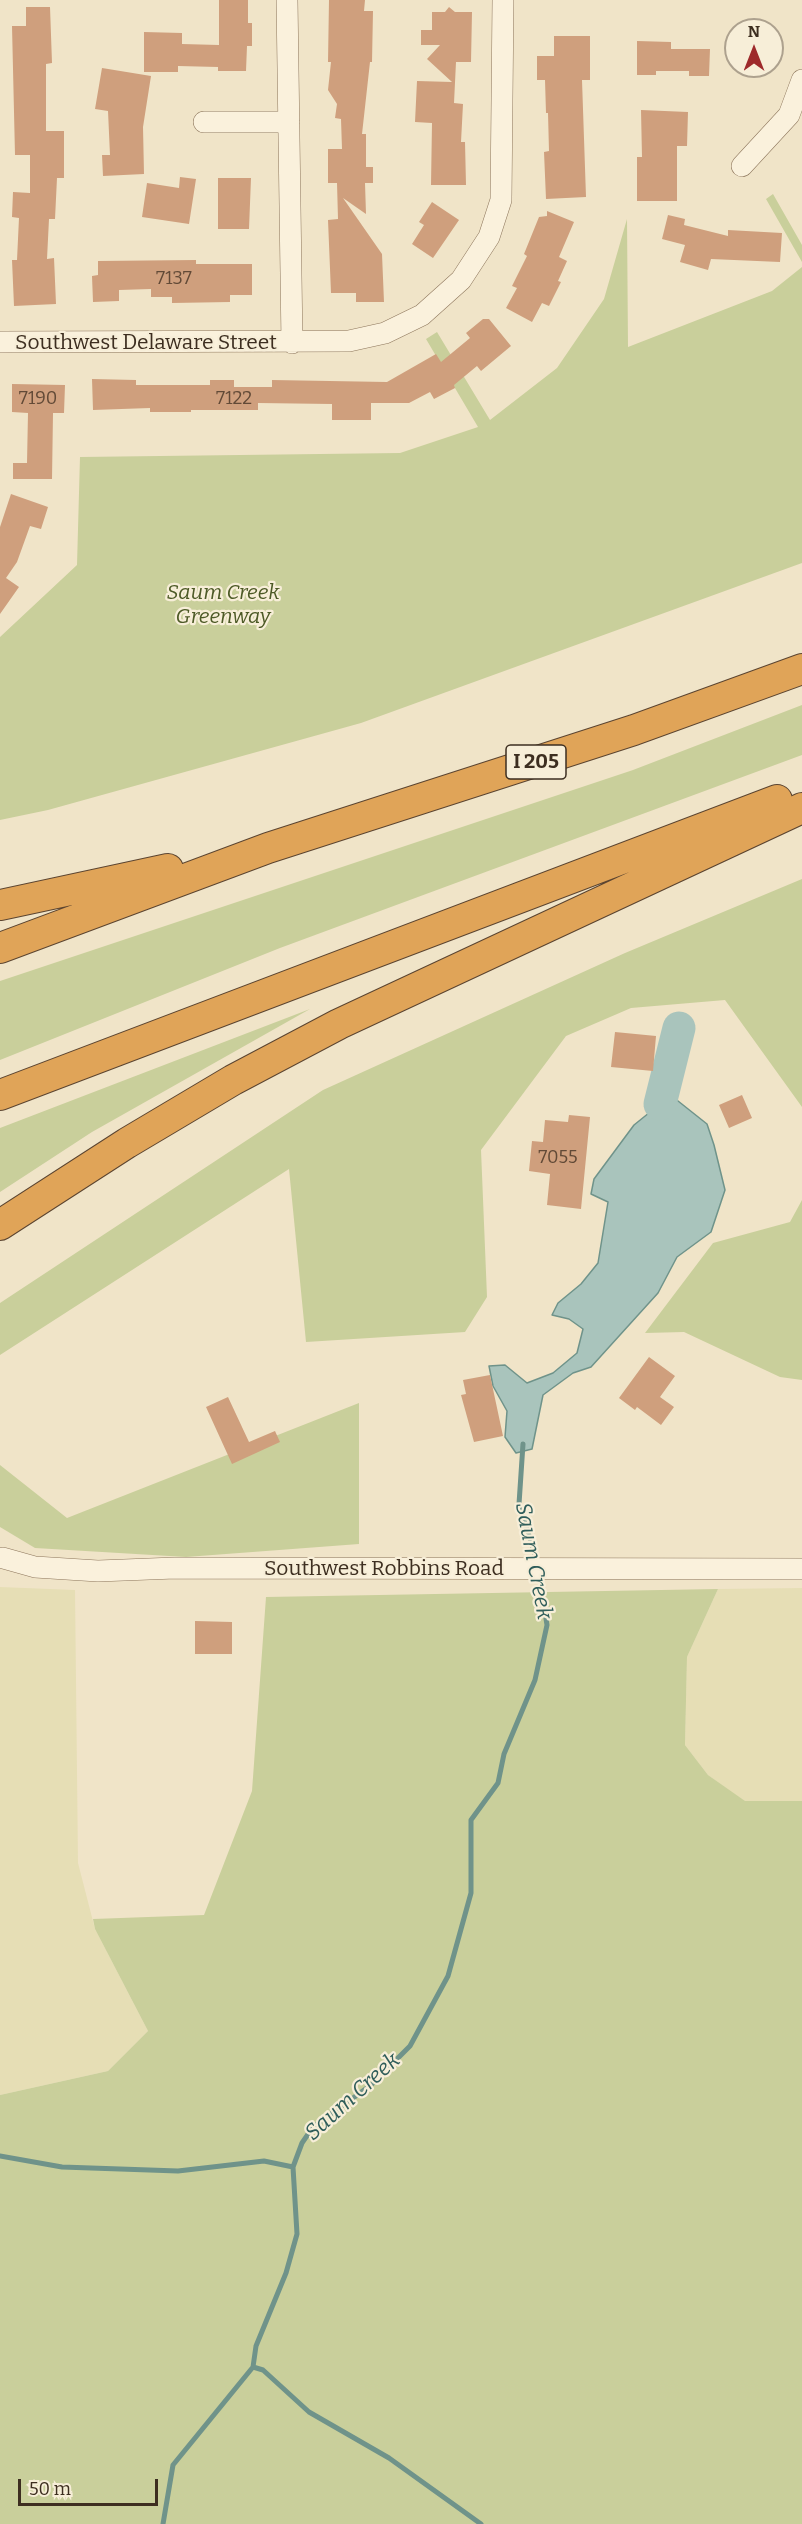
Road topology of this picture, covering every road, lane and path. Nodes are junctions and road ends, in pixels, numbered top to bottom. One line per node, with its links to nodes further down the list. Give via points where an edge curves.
1 (286, 0): 5 (street)
2 (503, 0): 8 (street, Southwest Delaware Street, via 501,200 489,237 461,280 422,315 385,333 349,341)
3 (802, 80): 6 (street, via 789,115)
4 (204, 122): 5 (street)
5 (289, 122): 8 (street)
6 (742, 166)
7 (0, 342): 8 (street, Southwest Delaware Street)
8 (292, 343)
9 (802, 669): 12 (highway, I 205, via 634,730)
10 (802, 790): 15 (highway)
11 (802, 808): 16 (highway, via 339,1024 233,1080)
12 (268, 848): 13 (highway); 14 (highway)
13 (0, 905)
14 (0, 948)
15 (0, 1095)
16 (0, 1225)
17 (3, 1558): 18 (street, Southwest Robbins Road, via 35,1566 98,1570)
18 (802, 1569)

